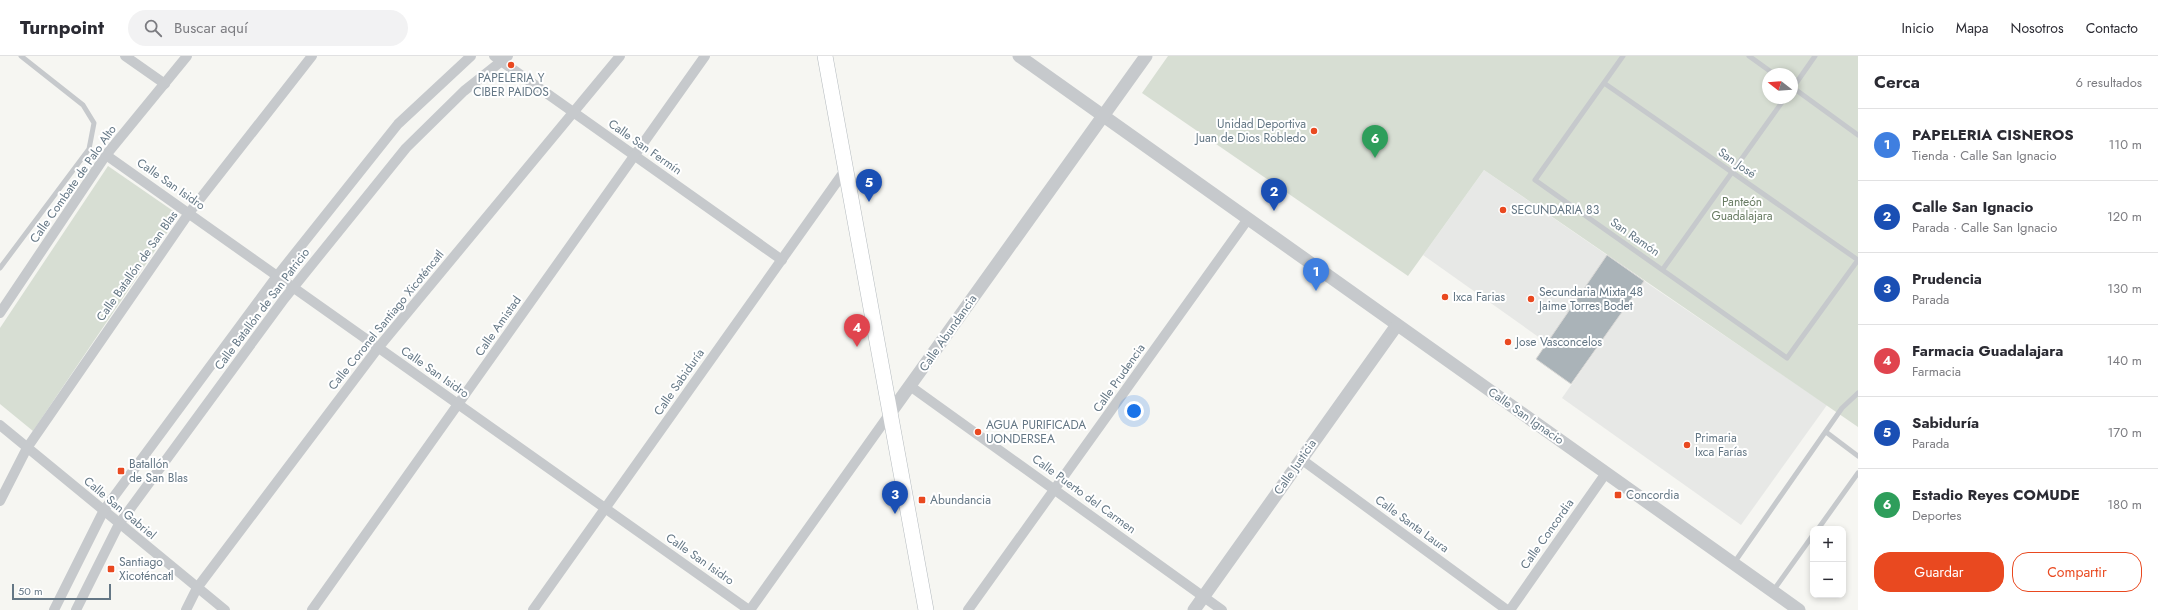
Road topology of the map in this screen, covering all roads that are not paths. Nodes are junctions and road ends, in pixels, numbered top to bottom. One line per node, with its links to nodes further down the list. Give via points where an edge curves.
1 (21, 56): 32 (lane, via 83,105 94,124 89,149)
2 (125, 56): 18 (street)
3 (187, 56): 18 (street, Calle Combate de Palo Alto)
4 (312, 56): 28 (street, Calle Batallón de San Blas)
5 (471, 56): 34 (street, Calle Batallón de San Patricio, via 398,124)
6 (620, 56): 21 (street, Calle Coronel Santiago Xicoténcatl)
7 (705, 56): 25 (street, Calle Amistad)
8 (825, 56): 26 (main road)
9 (1019, 56): 22 (street, Calle San Ignacio)
10 (1146, 56): 22 (street, Calle Abundancia)
11 (1623, 56): 17 (lane, San Ramón)
12 (1749, 56): 15 (lane)
13 (1815, 56): 16 (lane)
14 (501, 58): 21 (street, Calle San Fermín); 35 (street, Calle Batallón de San Patricio, via 406,148)
15 (1766, 68)
16 (1798, 80)
17 (1604, 83): 27 (lane, San José); 33 (lane, San Ramón, via 1535,180)
18 (165, 84): 24 (street, Calle Combate de Palo Alto)
19 (1798, 92): 23 (lane)
20 (1781, 104): 27 (lane)
21 (573, 112): 25 (street, Calle San Fermín); 38 (street, Calle Coronel Santiago Xicoténcatl)
22 (1103, 115): 29 (street, Calle San Ignacio); 39 (street, Calle Abundancia)
23 (1858, 134)
24 (106, 155): 28 (street, Calle San Isidro); 36 (street, Calle Combate de Palo Alto)
25 (634, 156): 30 (street, Calle San Fermín); 41 (street, Calle Amistad)
26 (846, 169): 30 (street, Calle Sabiduría); 42 (main road)
27 (1732, 172): 31 (lane, San José); 33 (lane)
28 (189, 213): 34 (street, Calle San Isidro); 45 (street, Calle Batallón de San Blas)
29 (1248, 219): 37 (street, Calle San Ignacio); 50 (street, Calle Prudencia)
30 (782, 260): 52 (street, Calle Sabiduría)
31 (1858, 260): 33 (lane, San Ramón, via 1787,358)
32 (0, 268)
33 (1663, 269)
34 (277, 276): 35 (street, Calle San Isidro); 53 (street, Calle Batallón de San Patricio)
35 (293, 288): 38 (street, Calle San Isidro); 54 (street, Calle Batallón de San Patricio)
36 (0, 313)
37 (1397, 325): 47 (street, Calle Justicia); 48 (street, Calle San Ignacio)
38 (378, 348): 41 (street, Calle San Isidro); 58 (street, Calle Coronel Santiago Xicoténcatl)
39 (910, 386): 42 (street, Calle Abundancia); 50 (street, Calle Puerto del Carmen)
40 (1858, 393): 44 (lane, via 1842,408)
41 (458, 404): 52 (street, Calle San Isidro); 65 (street, Calle Amistad)
42 (891, 412): 67 (street, Calle Abundancia); 68 (main road)
43 (0, 425): 45 (street, Calle San Gabriel)
44 (1826, 432): 46 (lane); 57 (lane)
45 (27, 448): 51 (street, Calle Batallón de San Blas); 53 (street, Calle San Gabriel)
46 (1858, 456)
47 (1302, 459): 60 (street, Calle Justicia); 72 (street, Calle Santa Laura)
48 (1606, 473): 57 (street, Calle San Ignacio); 72 (street, Calle Concordia)
49 (1858, 473): 55 (lane)
50 (1056, 489): 60 (street, Calle Puerto del Carmen); 69 (street, Calle Prudencia)
51 (0, 501)
52 (605, 508): 66 (street, Calle Sabiduría); 67 (street, Calle San Isidro)
53 (104, 510): 54 (street, Calle San Gabriel); 61 (street, Calle Batallón de San Patricio)
54 (119, 524): 58 (street, Calle San Gabriel); 62 (street, Calle Batallón de San Patricio)
55 (1820, 526)
56 (1810, 539): 59 (lane)
57 (1733, 564): 59 (street, Calle San Ignacio)
58 (197, 588): 63 (street, Calle Coronel Santiago Xicoténcatl); 64 (street, Calle San Gabriel)
59 (1772, 591): 73 (street, Calle San Ignacio)
60 (1203, 597): 70 (street, Calle Justicia); 71 (street, Calle Puerto del Carmen)
61 (54, 610)
62 (76, 610)
63 (186, 610)
64 (224, 610)
65 (312, 610)
66 (533, 610)
67 (750, 610)
68 (926, 610)
69 (968, 610)
70 (1194, 610)
71 (1222, 610)
72 (1508, 610)
73 (1799, 610)

